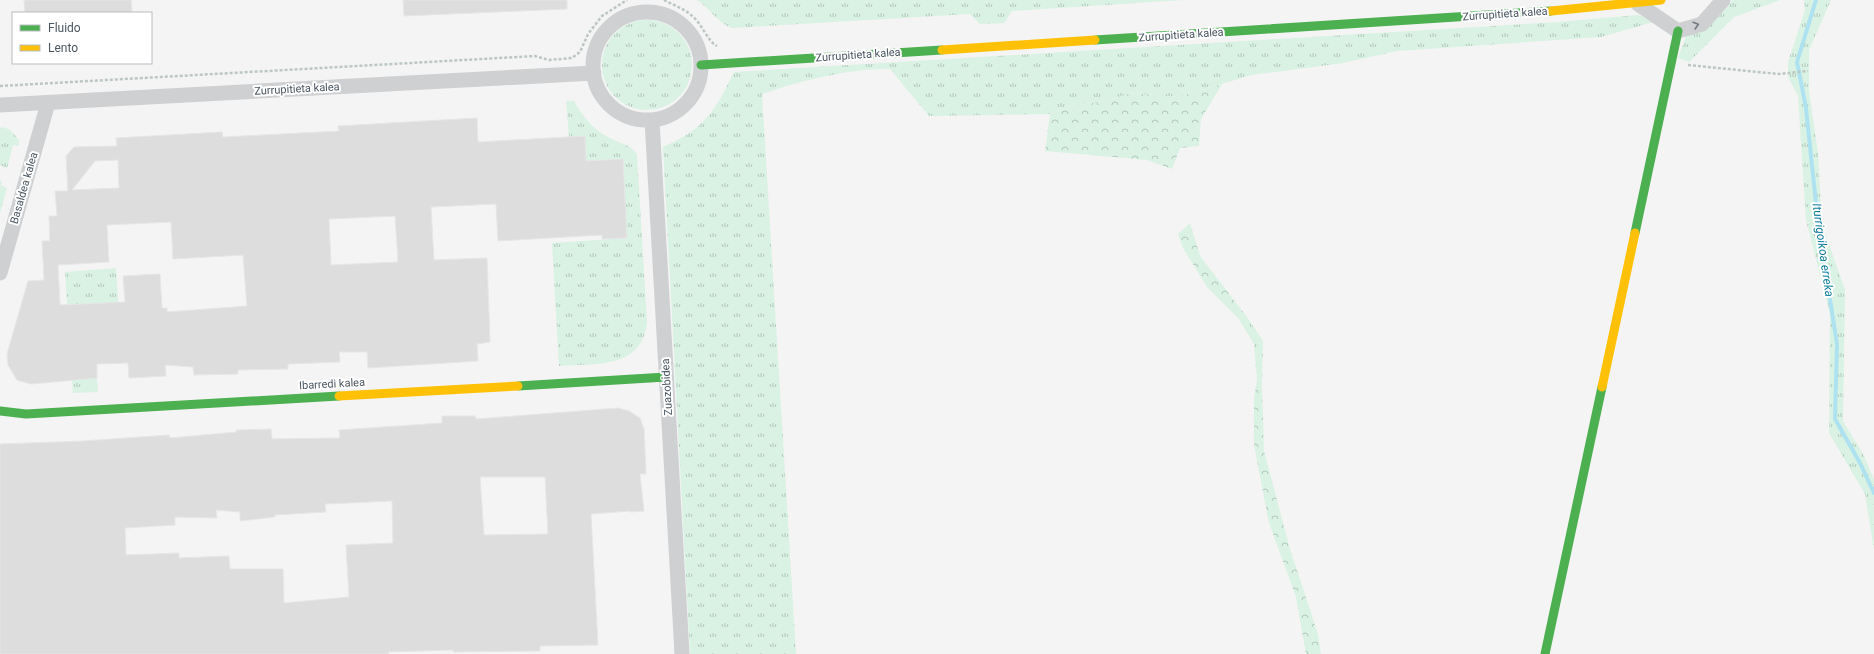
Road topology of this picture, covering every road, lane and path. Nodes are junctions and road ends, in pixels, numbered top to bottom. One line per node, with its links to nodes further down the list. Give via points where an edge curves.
1 (627, 0): 13 (path, via 602,16 588,34 580,52 572,58 549,60 535,56)
2 (664, 0): 8 (path, via 692,15)
3 (1661, 0): 5 (street, Zurrupitieta kalea)
4 (1723, 0): 7 (street, one-way to 4, via 1702,24)
5 (1638, 4): 7 (street); 10 (street, Zurrupitieta kalea)
6 (647, 6): 10 (street, via 679,22 691,34 698,49); 12 (street, via 635,14 622,18 603,35 595,53)
7 (1678, 30): 9 (street)
8 (714, 44)
9 (1672, 63): 11 (path, via 1779,74); 21 (street)
10 (701, 65): 16 (street, via 698,85 688,102 678,111)
11 (1808, 72)
12 (594, 73): 14 (street, Zurrupitieta kalea); 16 (street, via 597,86 614,108 632,117)
13 (0, 86)
14 (48, 103): 15 (street, Zurrupitieta kalea); 17 (street, Basaldea kalea)
15 (0, 105)
16 (652, 120): 18 (street, Zuazobidea)
17 (0, 273)
18 (666, 377): 19 (street, Ibarredi kalea, via 26,414); 20 (street, Zuazobidea)
19 (0, 412)
20 (682, 654)
21 (1545, 654)

